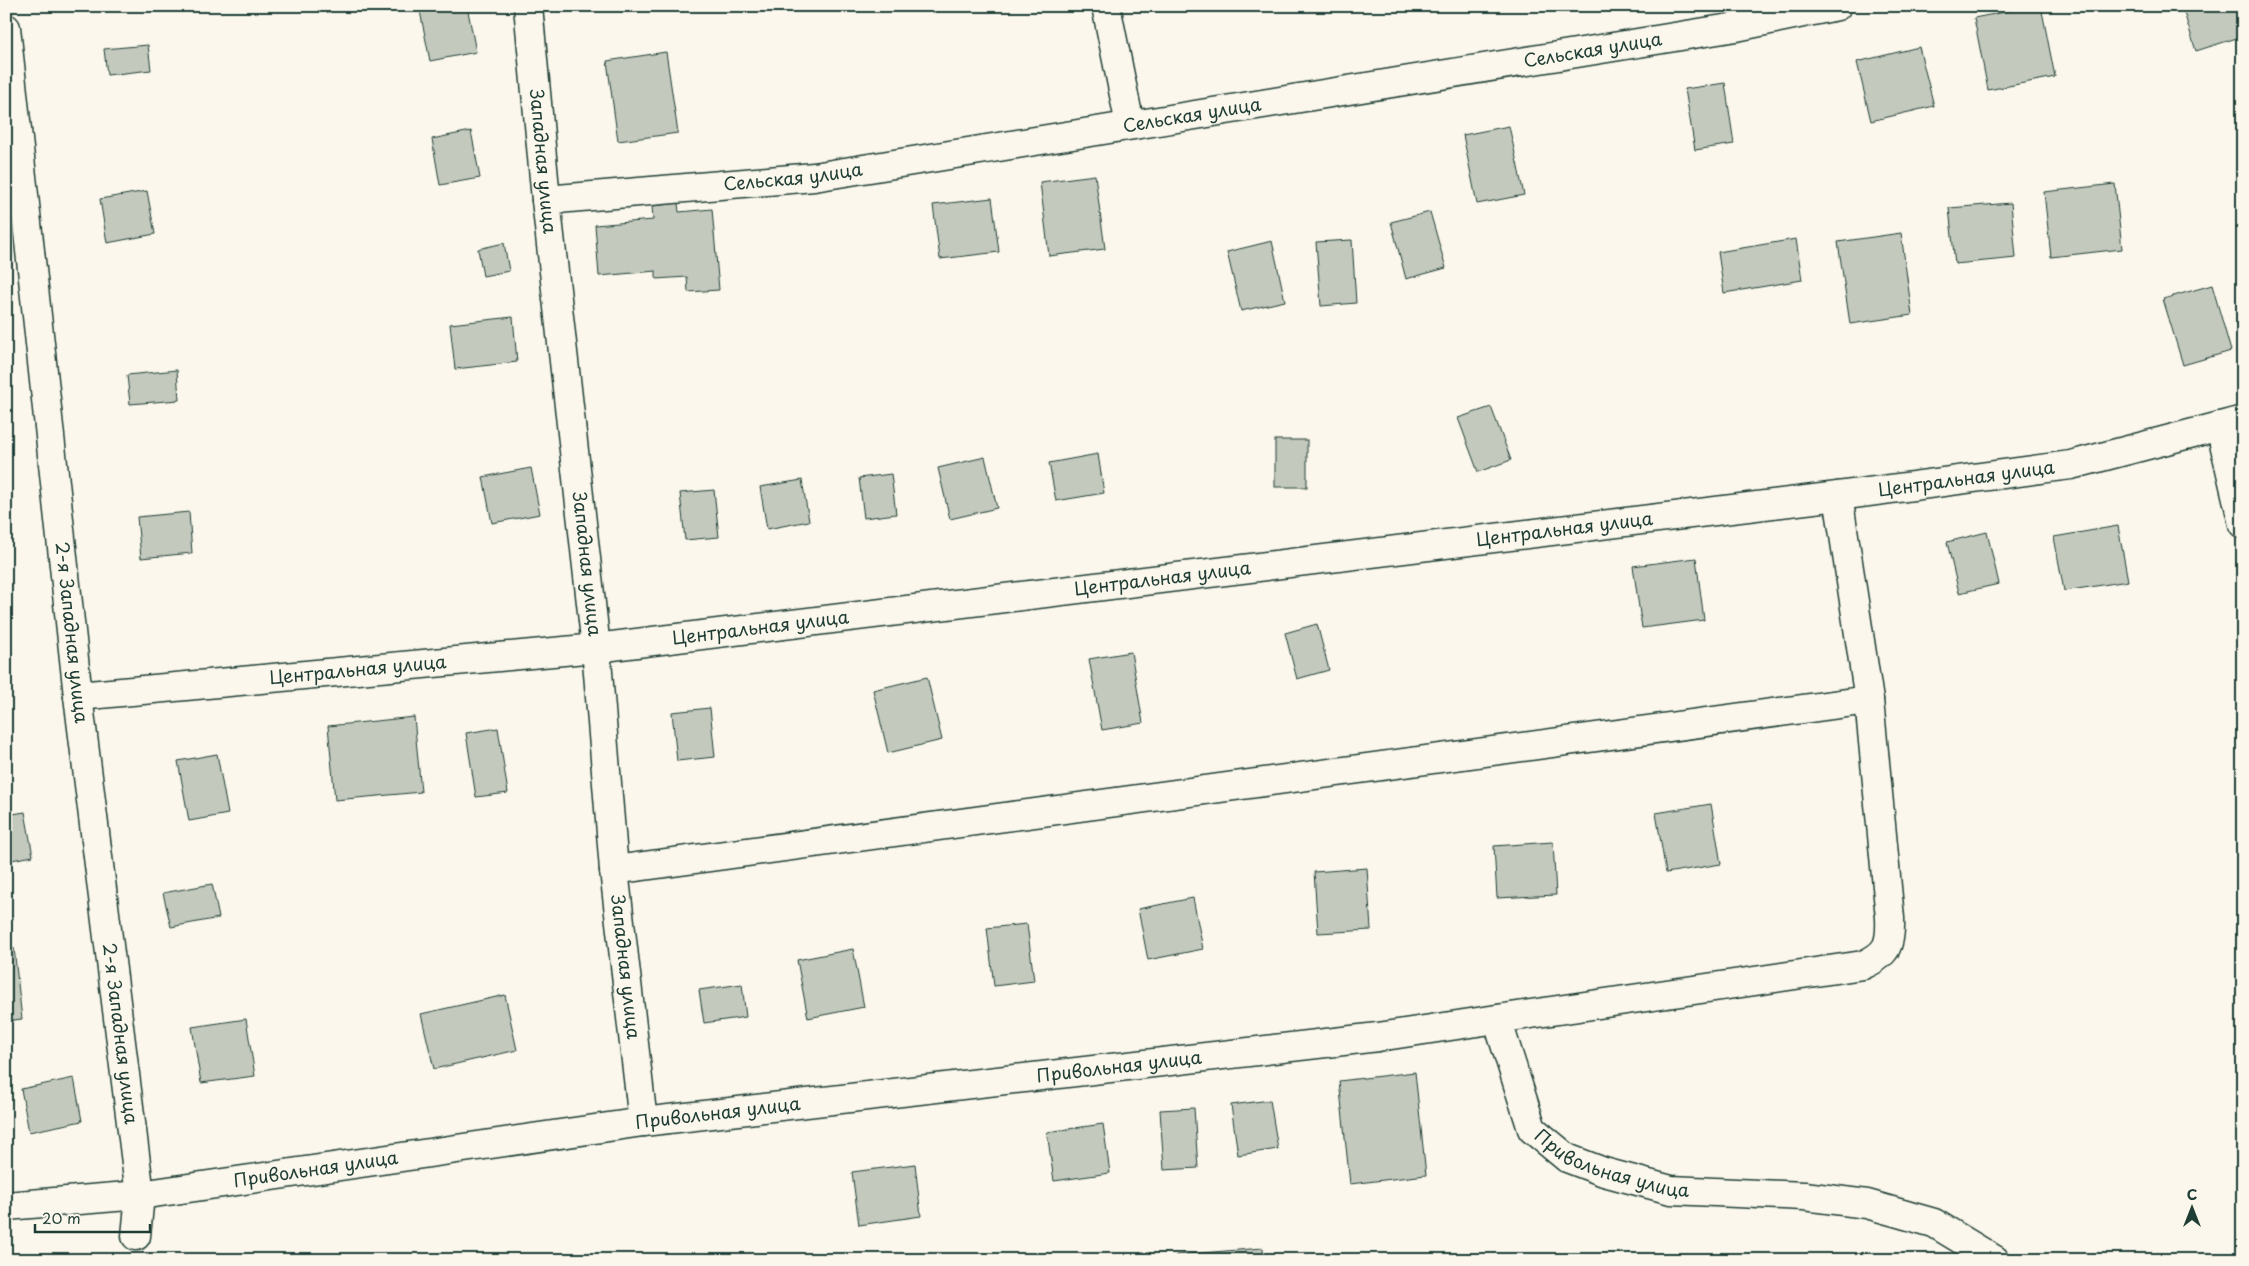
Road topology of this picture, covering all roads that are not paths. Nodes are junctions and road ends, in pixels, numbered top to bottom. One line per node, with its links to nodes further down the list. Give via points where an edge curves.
1 (528, 6): 7 (street, Западная улица)
2 (1106, 6): 6 (street)
3 (1837, 6): 4 (street, Сельская улица)
4 (1734, 16): 6 (street, Сельская улица)
5 (6, 28): 12 (street, 2-я Западная улица)
6 (1130, 125): 7 (street, Сельская улица, via 814,177)
7 (546, 200): 11 (street, Западная улица)
8 (2231, 423): 9 (street, Центральная улица, via 2071,464); 10 (street)
9 (1838, 496): 11 (street, Центральная улица); 13 (street)
10 (2243, 524)
11 (596, 648): 12 (street, Центральная улица); 14 (street, Западная улица)
12 (78, 696): 17 (street, 2-я Западная улица)
13 (1869, 700): 14 (street); 15 (street, via 1891,934 1888,948 1876,960 1864,965)
14 (614, 870): 16 (street, Западная улица)
15 (1497, 1019): 16 (street, Привольная улица, via 1378,1037); 20 (street, Привольная улица, via 1532,1129 1567,1158 1671,1190 1804,1196 1867,1204 1934,1223)
16 (643, 1122): 17 (street, Привольная улица)
17 (140, 1195): 18 (street, Привольная улица); 19 (street, 2-я Западная улица)
18 (6, 1206)
19 (136, 1236)
20 (1995, 1260)

